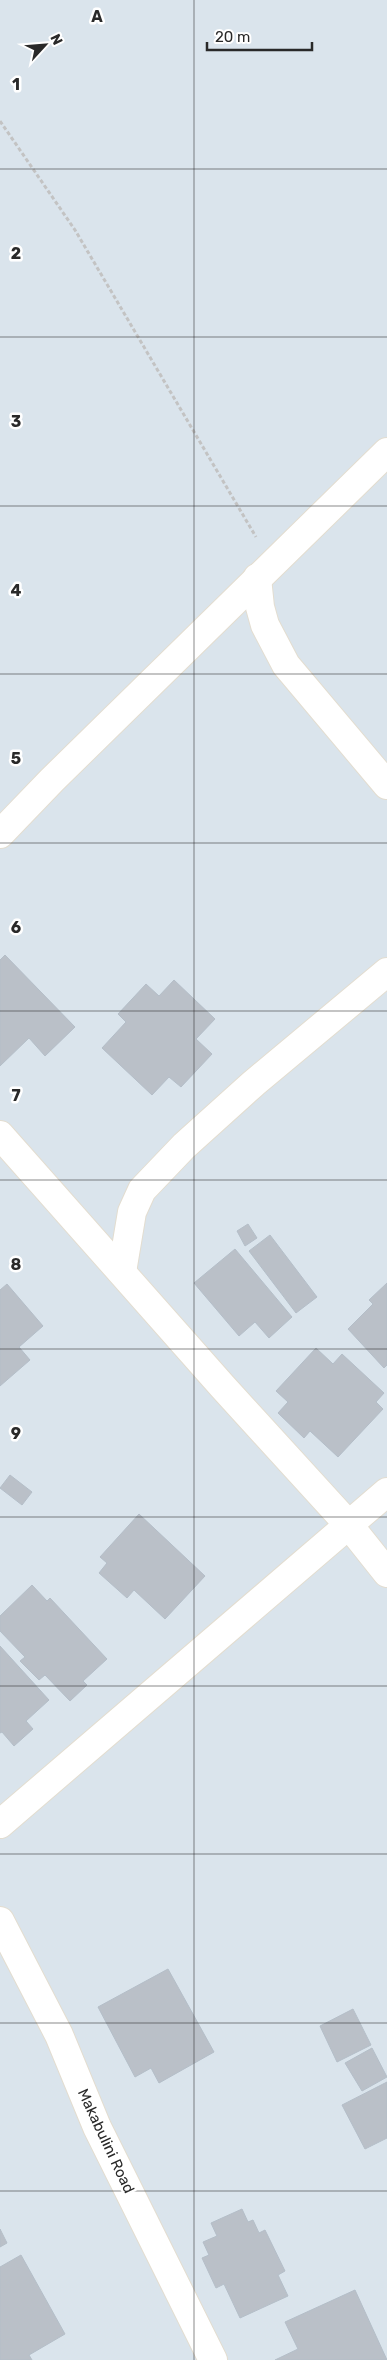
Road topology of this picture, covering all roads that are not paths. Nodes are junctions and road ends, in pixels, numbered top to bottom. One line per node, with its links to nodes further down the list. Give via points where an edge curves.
1 (387, 452): 2 (street)
2 (265, 571): 3 (street, via 260,608 265,625 286,665); 4 (street)
3 (387, 785)
4 (0, 834)
5 (387, 972): 7 (street, via 254,1083 184,1146 142,1190 132,1212)
6 (0, 1135): 7 (street)
7 (122, 1272): 9 (street)
8 (387, 1492): 9 (street)
9 (348, 1524): 10 (street); 11 (street)
10 (387, 1573)
11 (0, 1824)
12 (0, 1921): 13 (street, Makabulini Road, via 59,2035 97,2126)
13 (213, 2360)

